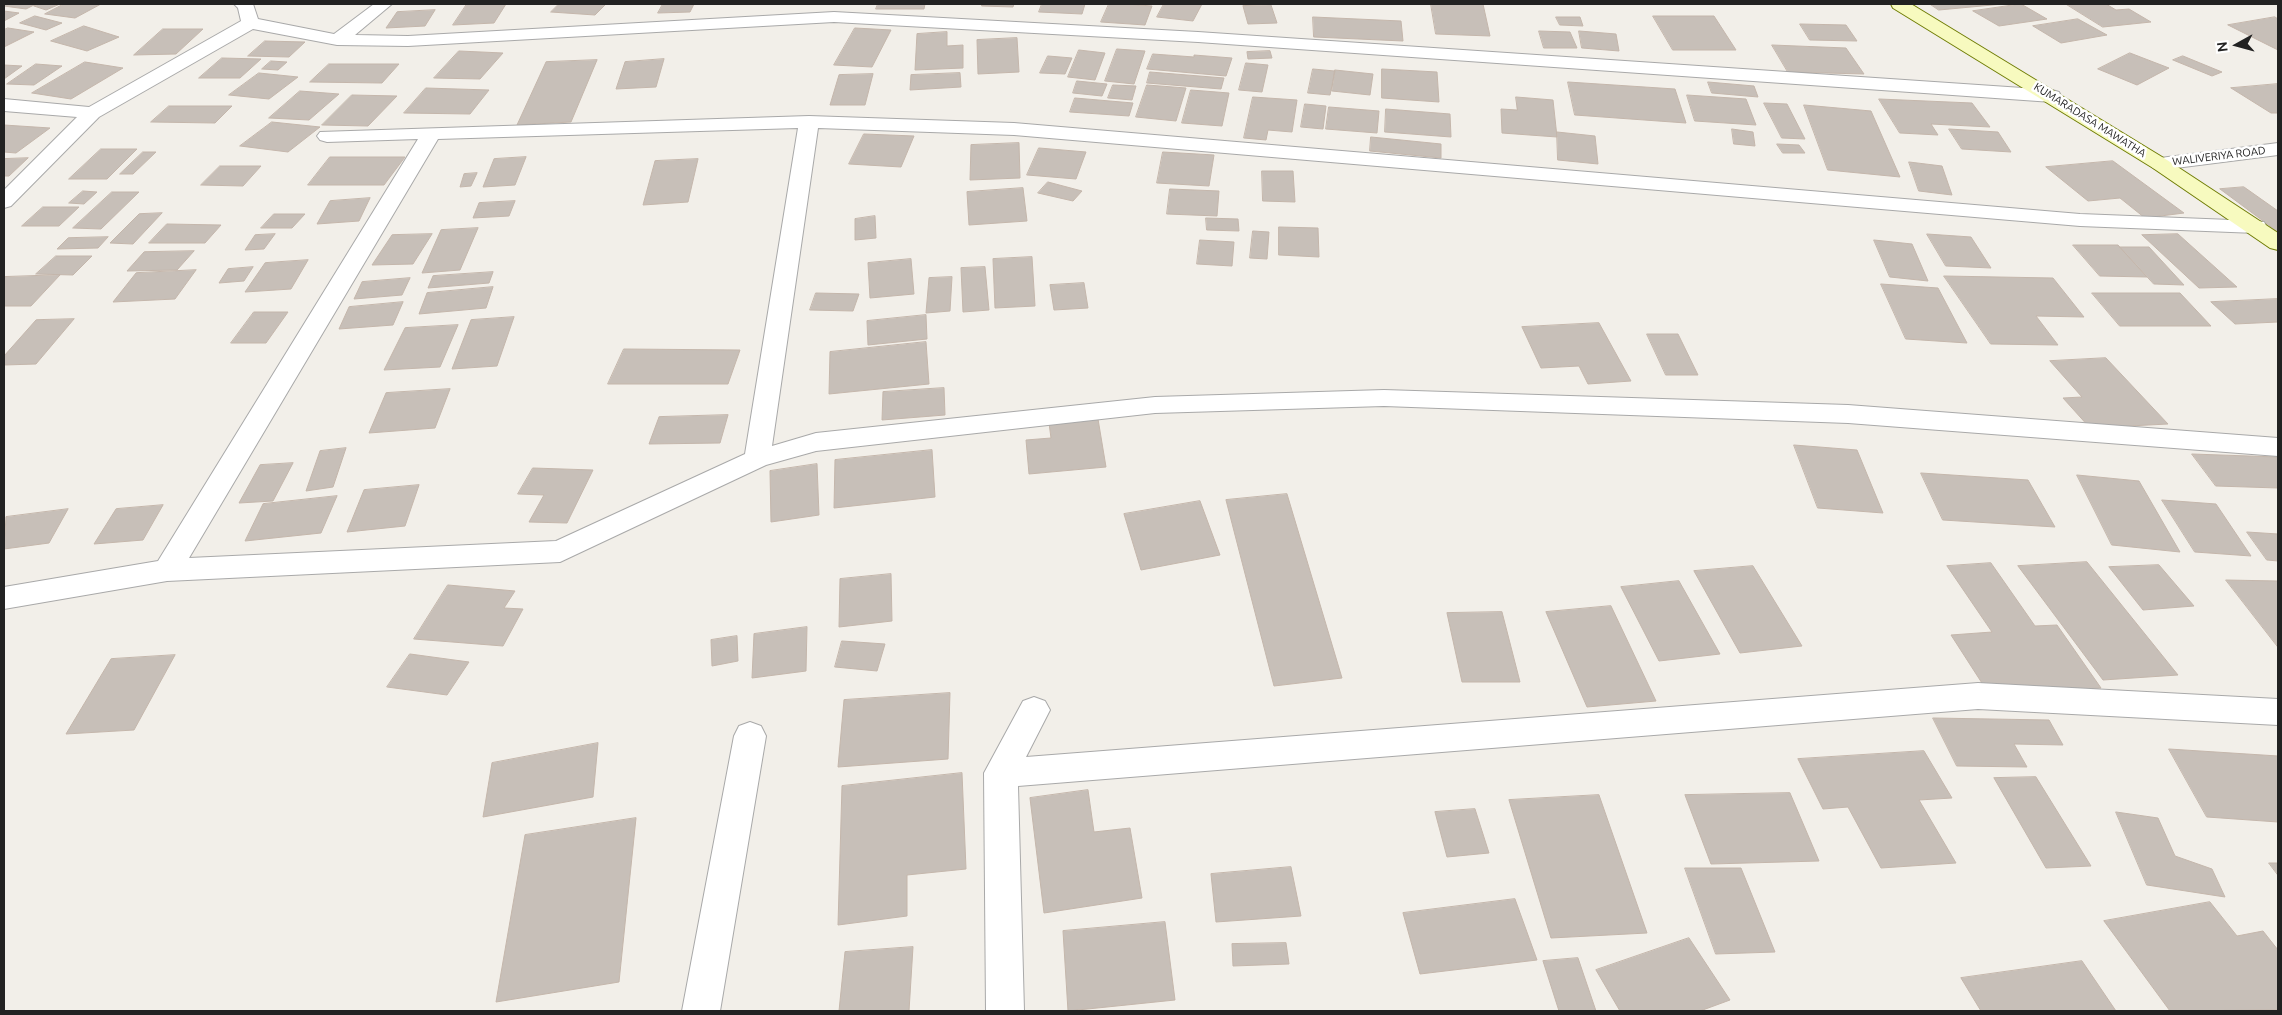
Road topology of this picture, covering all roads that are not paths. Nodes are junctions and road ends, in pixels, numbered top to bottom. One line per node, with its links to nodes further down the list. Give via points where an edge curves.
1 (242, 4): 5 (street, via 245,4)
2 (384, 4): 6 (street)
3 (1899, 4): 7 (main road, KUMARADASA MAWATHA)
4 (839, 11): 6 (street, via 408,40); 7 (street)
5 (250, 23): 6 (street); 9 (street)
6 (337, 40)
7 (2052, 96): 14 (main road, KUMARADASA MAWATHA)
8 (4, 106): 9 (street)
9 (92, 113): 15 (street)
10 (809, 122): 11 (street); 16 (street, via 1014,129 2080,220); 19 (street)
11 (431, 134): 12 (street); 20 (street)
12 (327, 136)
13 (2278, 149): 14 (street, WALIVERIYA ROAD)
14 (2160, 164): 16 (main road, KUMARADASA MAWATHA)
15 (4, 202)
16 (2256, 227): 17 (main road, KUMARADASA MAWATHA)
17 (2278, 243)
18 (2278, 448): 19 (street, via 1848,414 1384,398 1155,406 816,442)
19 (757, 459): 20 (street, via 560,551)
20 (167, 570): 21 (street)
21 (4, 598)
22 (1034, 710): 25 (street)
23 (2278, 712): 25 (street, via 1978,696)
24 (750, 736): 26 (street)
25 (1001, 773): 27 (street)
26 (701, 1011)
27 (1005, 1011)

